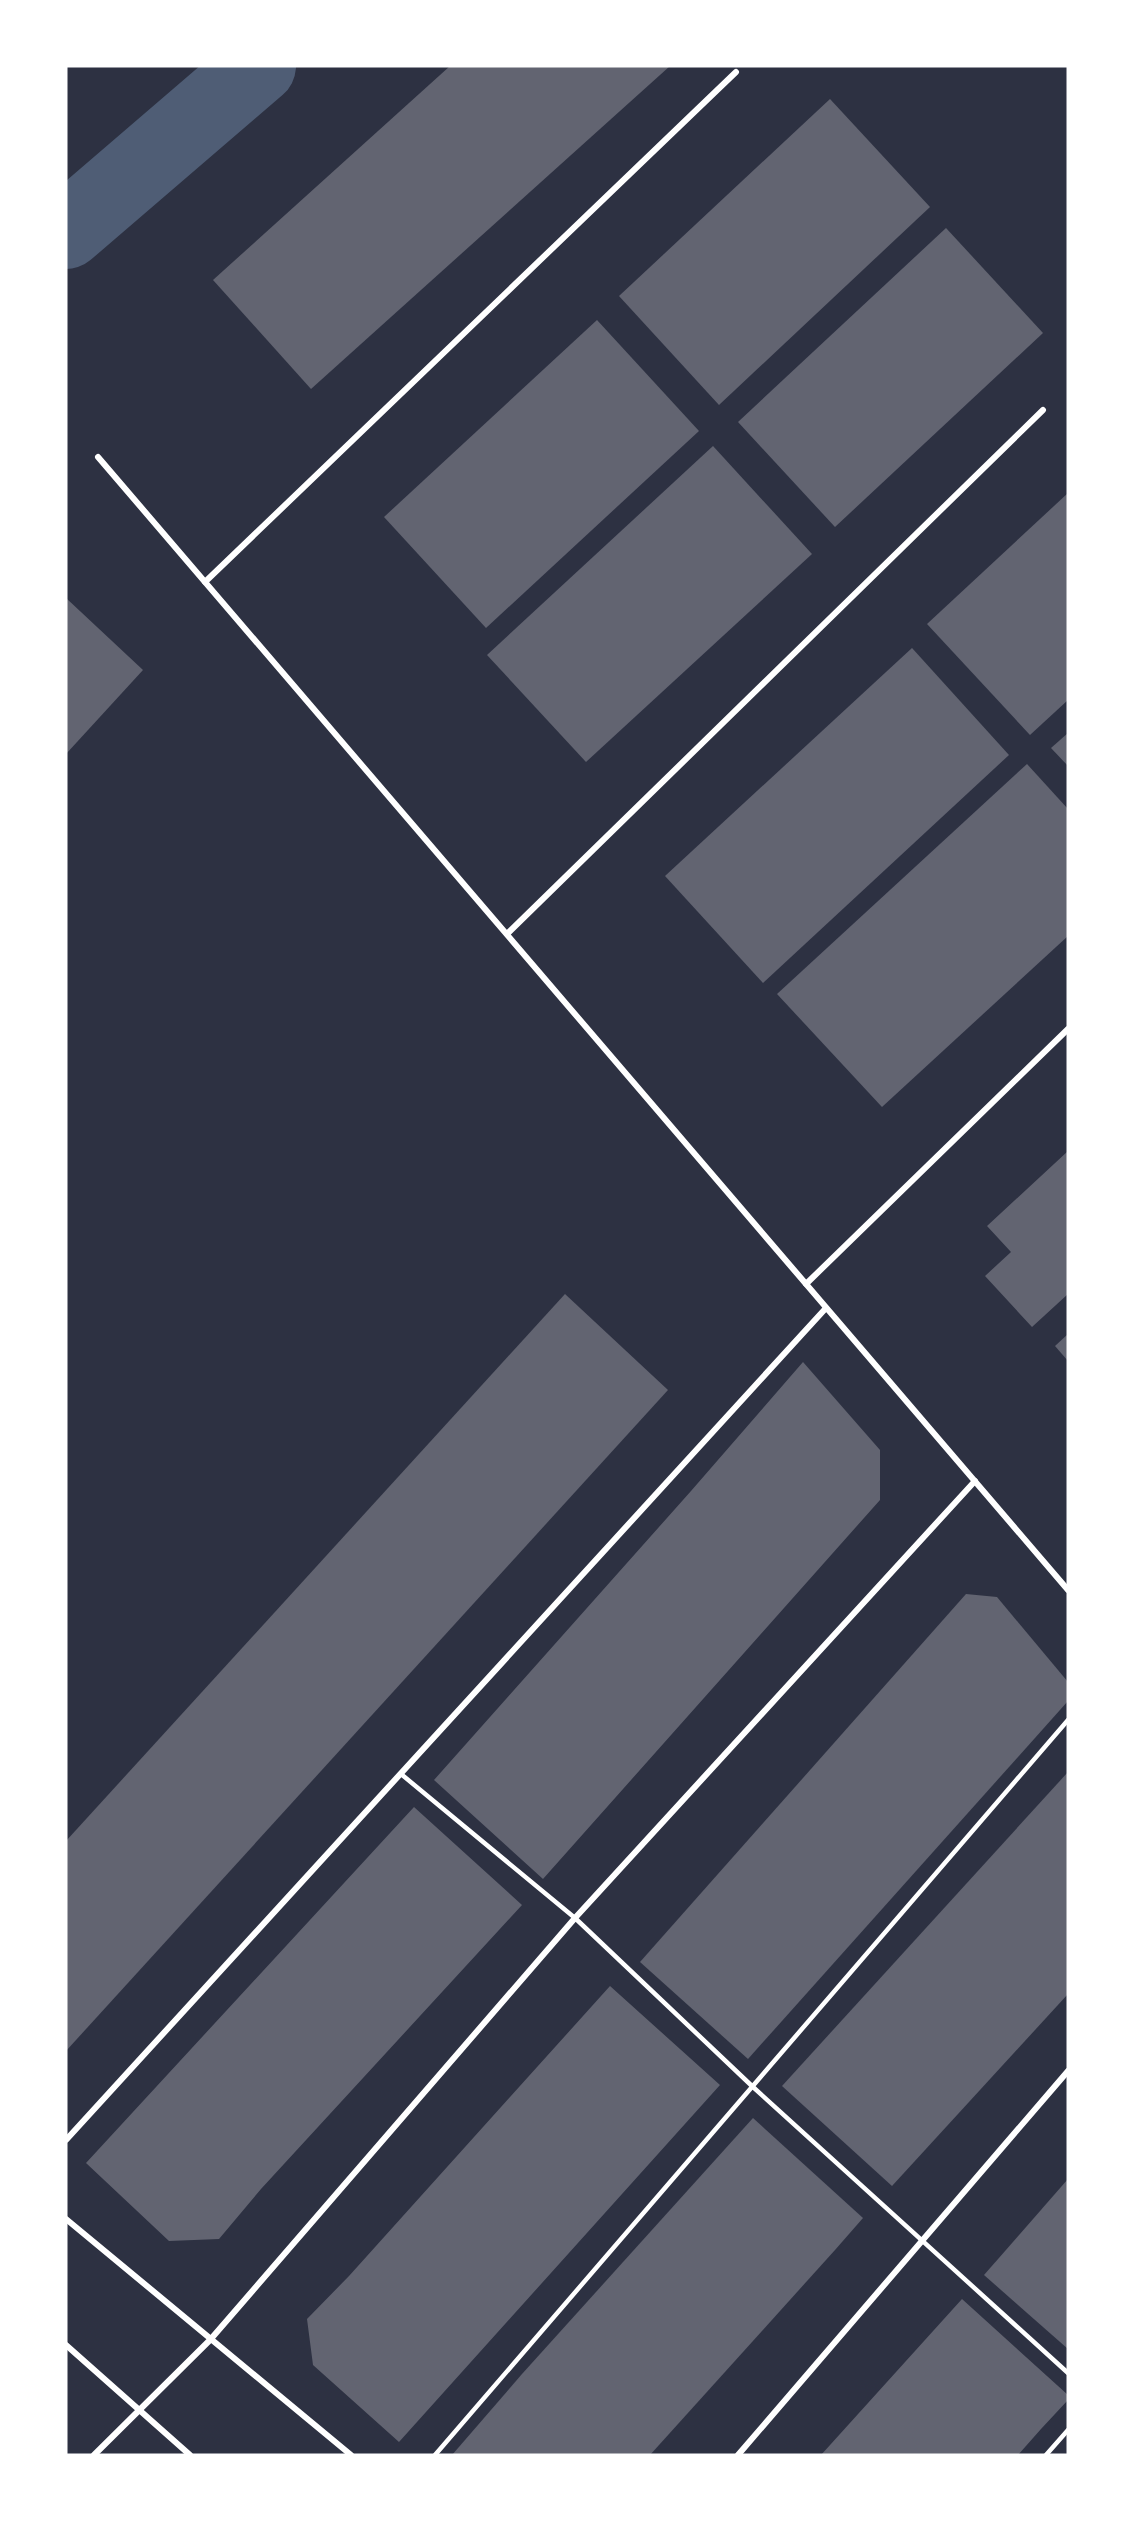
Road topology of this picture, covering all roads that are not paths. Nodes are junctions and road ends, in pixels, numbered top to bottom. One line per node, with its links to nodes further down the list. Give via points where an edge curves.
1 (736, 72): 4 (street)
2 (1043, 410): 5 (street)
3 (98, 457): 4 (street)
4 (205, 582): 5 (street)
5 (507, 934): 7 (street)
6 (1068, 1029): 7 (street)
7 (806, 1284): 8 (street)
8 (826, 1308): 9 (street); 12 (street)
9 (975, 1481): 10 (street); 13 (street)
10 (1068, 1590)
11 (1068, 1720): 15 (lane)
12 (401, 1774): 13 (lane); 16 (street)
13 (575, 1918): 15 (lane); 19 (street)
14 (1068, 2071): 18 (street)
15 (753, 2087): 18 (lane); 27 (lane)
16 (66, 2140)
17 (66, 2219): 19 (street)
18 (923, 2241): 21 (lane); 28 (street)
19 (210, 2340): 22 (street); 26 (street)
20 (66, 2345): 22 (street)
21 (1068, 2373)
22 (140, 2411): 24 (street); 25 (street)
23 (1068, 2430): 29 (lane)
24 (94, 2455)
25 (190, 2455)
26 (351, 2455)
27 (435, 2455)
28 (738, 2455)
29 (1046, 2455)

